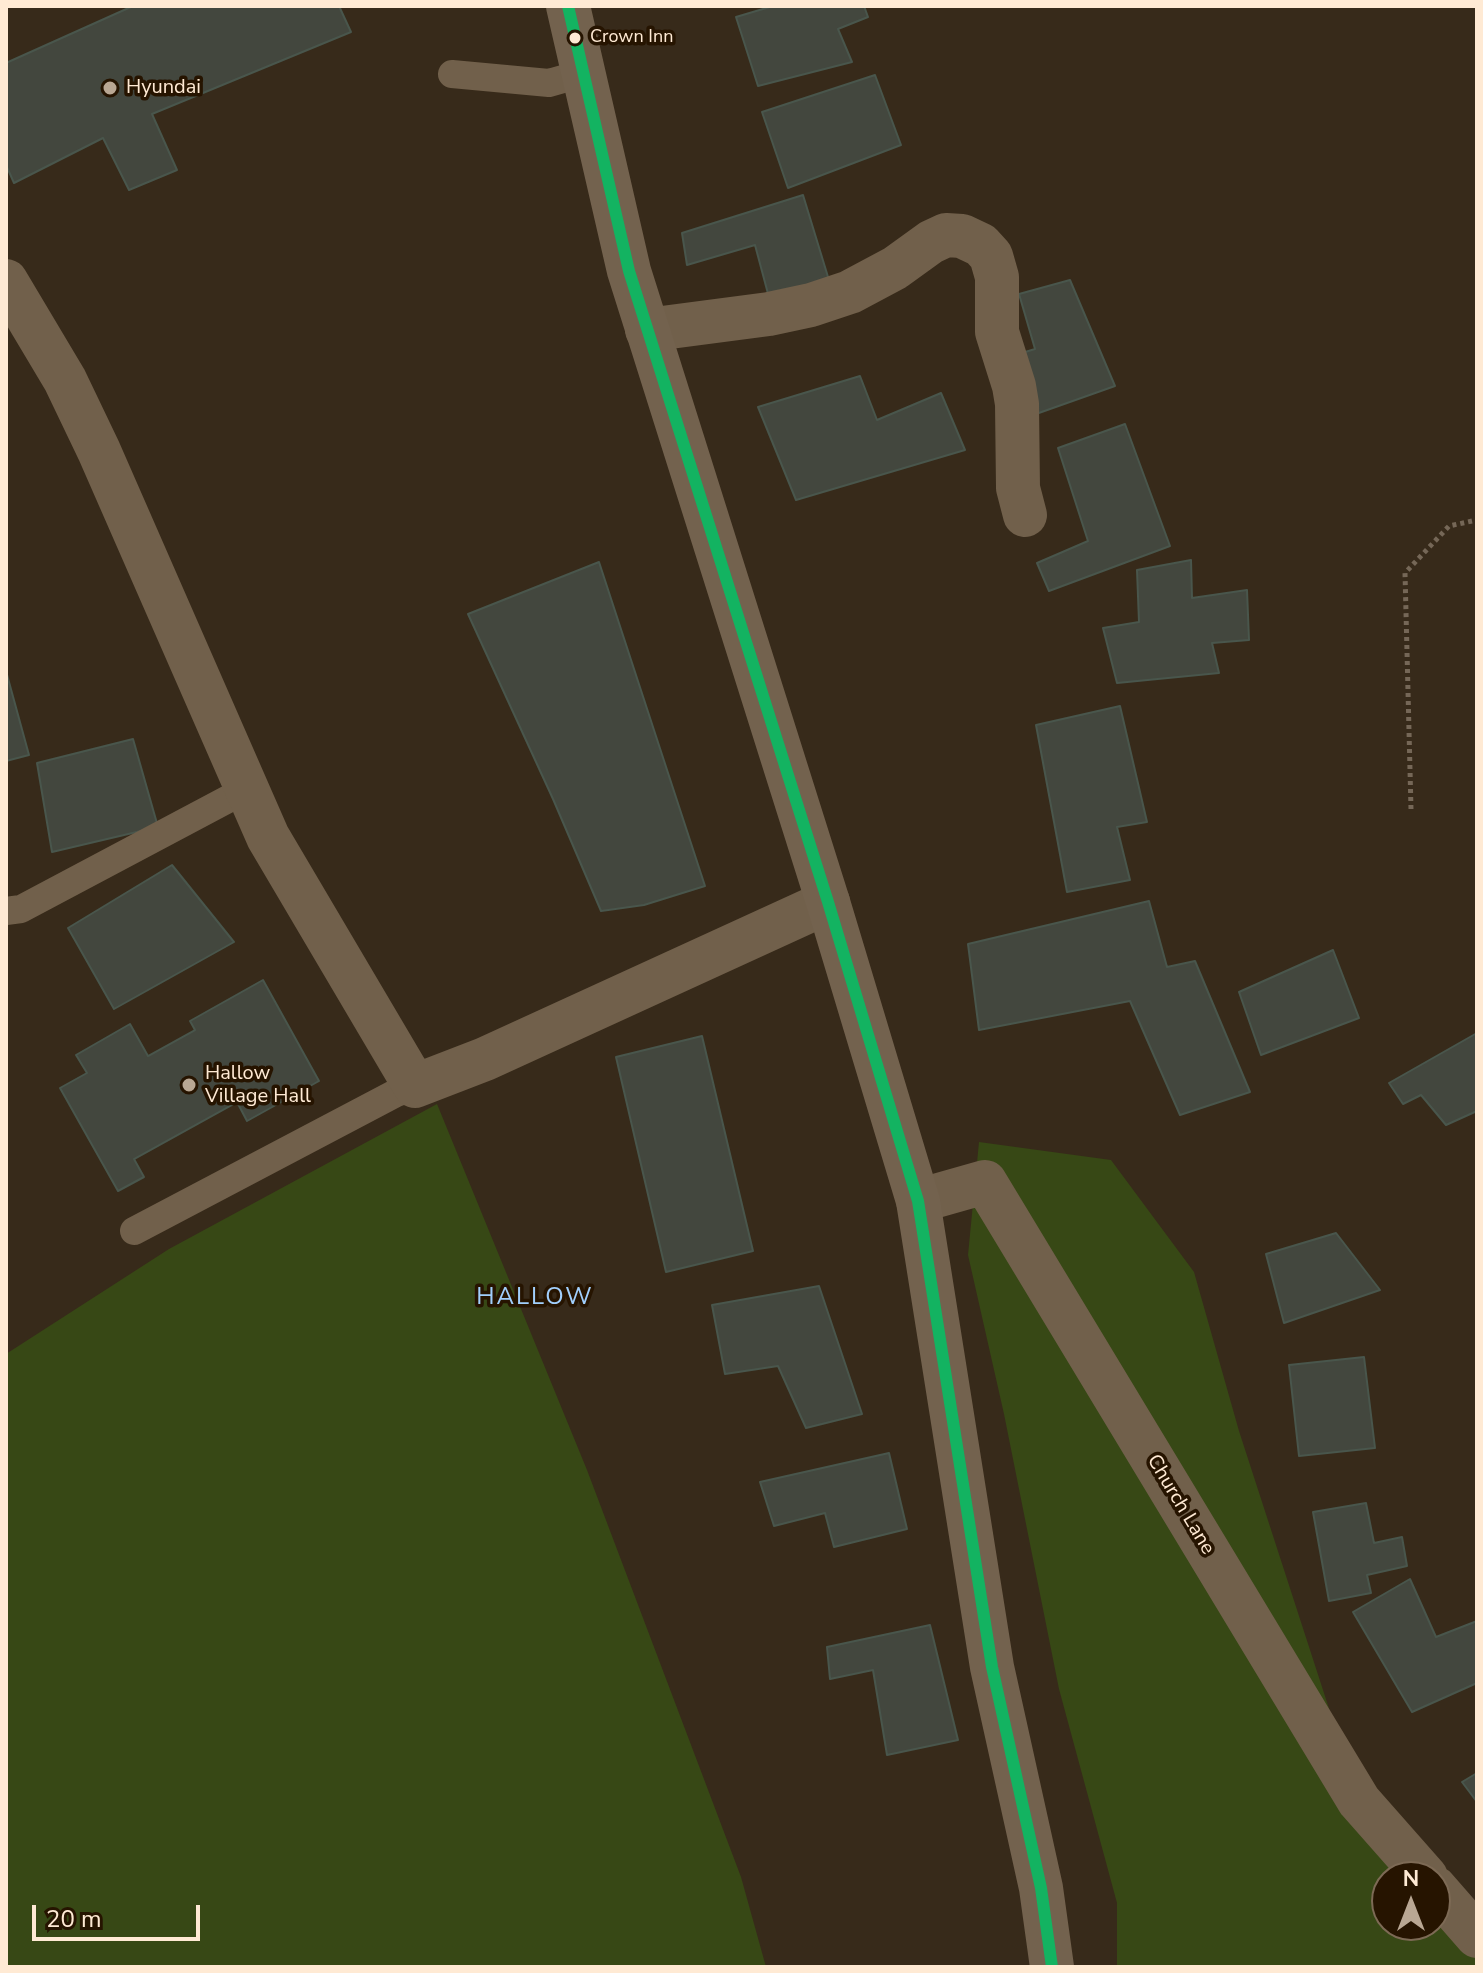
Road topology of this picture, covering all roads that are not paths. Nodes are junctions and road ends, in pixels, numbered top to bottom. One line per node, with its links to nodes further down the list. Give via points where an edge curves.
1 (568, 6): 2 (main road)
2 (584, 73): 3 (lane, via 549,83); 5 (main road)
3 (452, 74)
4 (6, 281): 7 (street, via 65,380 99,451)
5 (647, 330): 6 (street, via 811,305 850,292 946,235 981,245 991,256 997,277 997,332 1017,404 1018,488); 8 (main road)
6 (1025, 515)
7 (247, 789): 9 (lane, via 21,909); 10 (street, via 268,837)
8 (828, 902): 10 (street); 11 (main road)
9 (6, 911)
10 (415, 1086): 12 (lane)
11 (918, 1201): 13 (street, Church Lane, via 985,1182 1359,1801); 16 (main road, via 992,1667 1041,1888)
12 (134, 1231)
13 (1412, 1861)
14 (1451, 1906): 15 (street)
15 (1477, 1936)
16 (1052, 1967)

